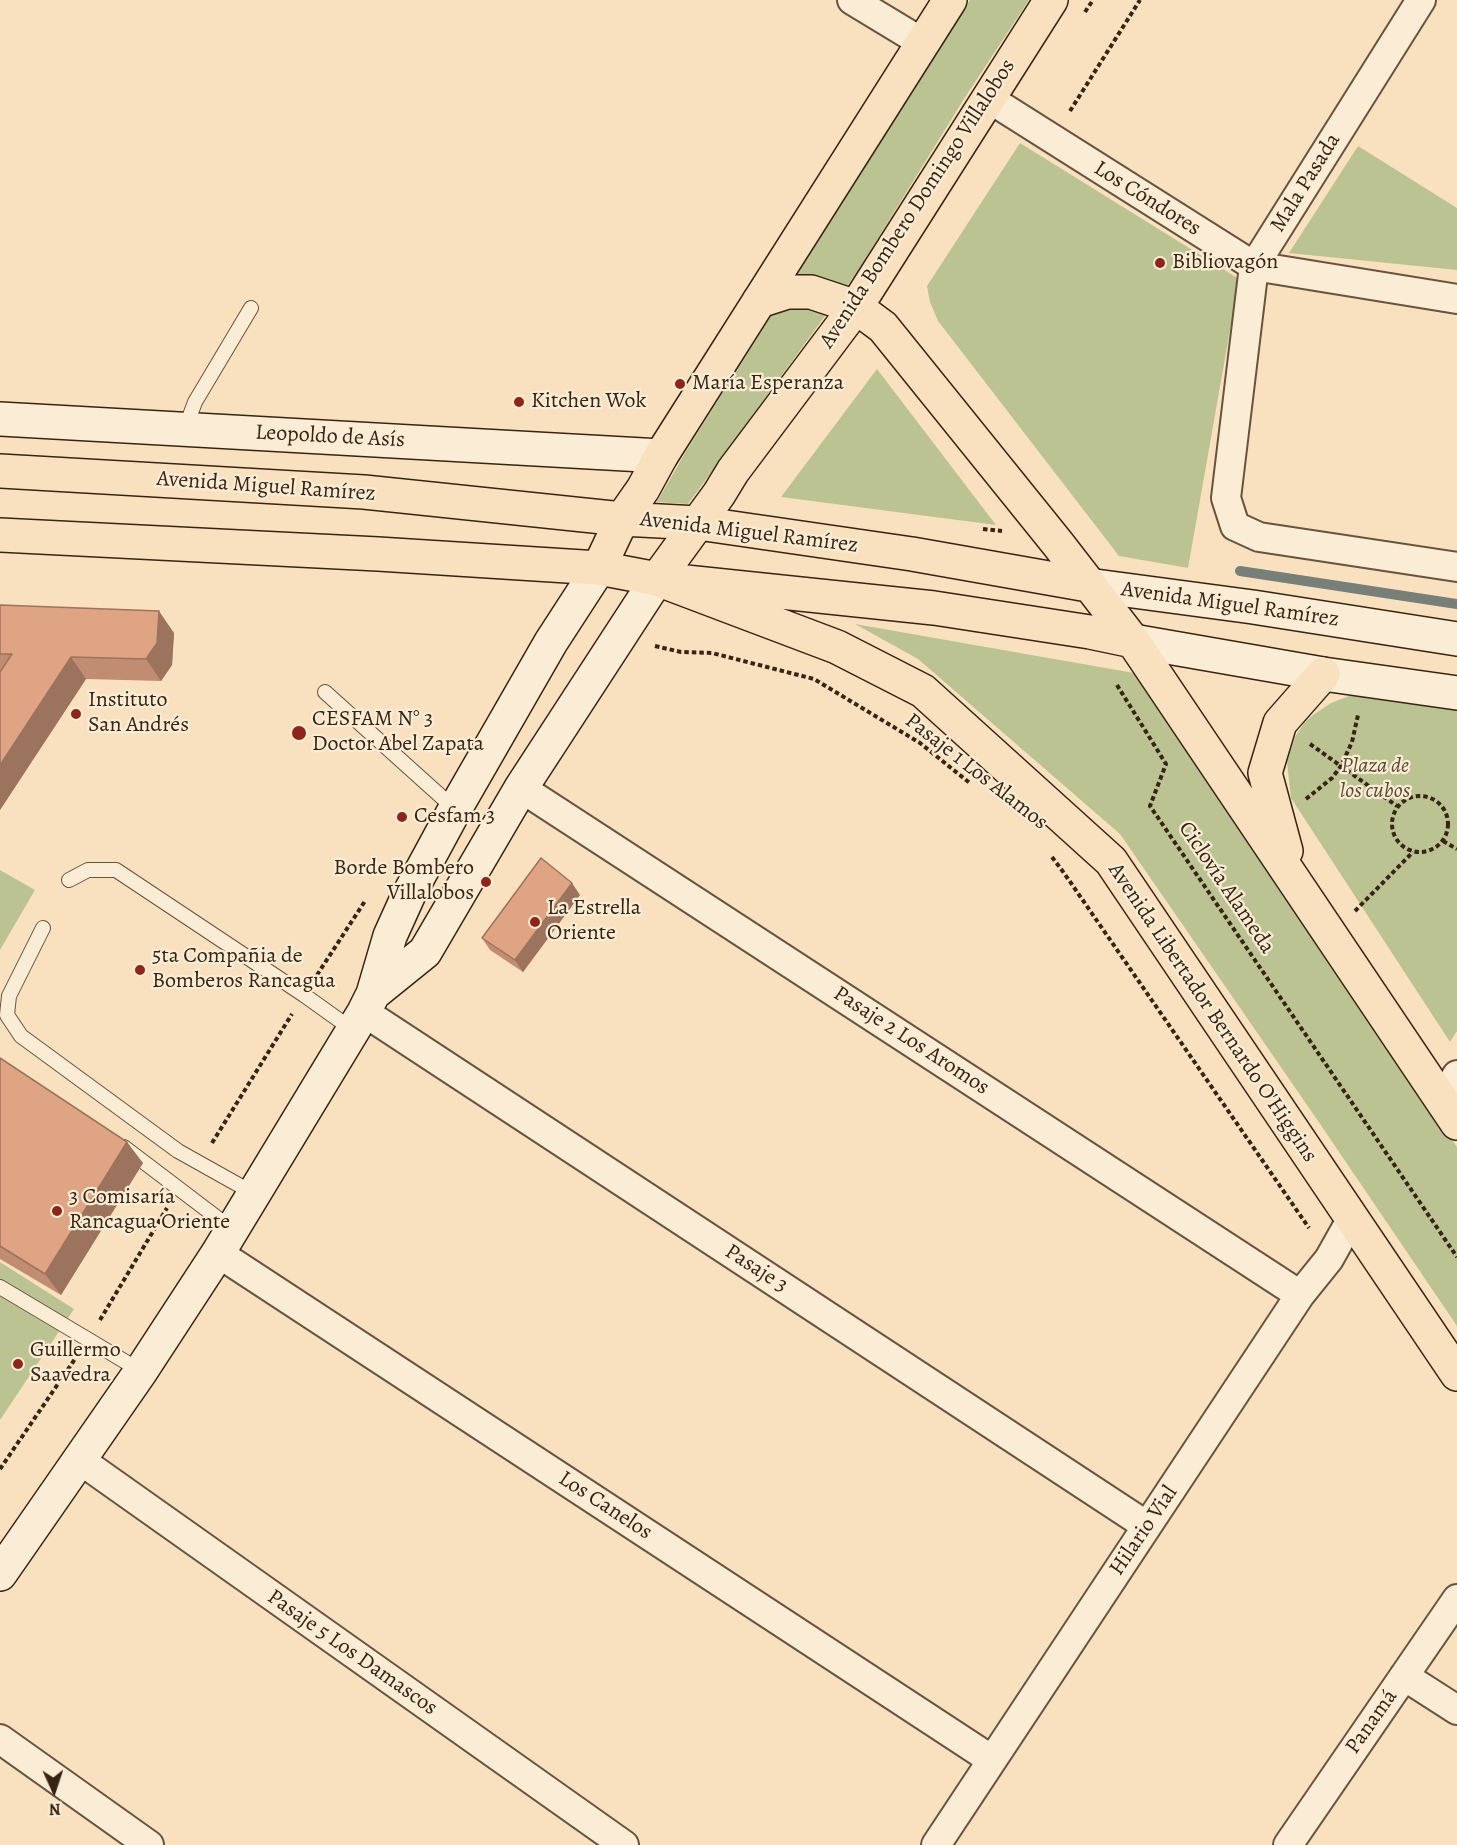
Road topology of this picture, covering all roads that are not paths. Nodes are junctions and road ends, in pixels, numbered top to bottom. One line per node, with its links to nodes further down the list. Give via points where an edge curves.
1 (852, 0): 5 (street)
2 (950, 0): 5 (main road, Avenida Bombero Domingo Villalobos)
3 (1051, 0): 6 (main road, Avenida Bombero Domingo Villalobos)
4 (1421, 0): 7 (street, Mala Pasada)
5 (923, 43): 9 (main road, Avenida Bombero Domingo Villalobos)
6 (988, 98): 7 (street, Los Cóndores); 10 (main road, Avenida Bombero Domingo Villalobos)
7 (1254, 266): 8 (street, Los Cóndores); 19 (street, Mala Pasada, via 1227,498 1235,526 1259,537)
8 (1457, 299)
9 (759, 301): 10 (main road, via 788,292 811,292); 14 (main road, Avenida Bombero Domingo Villalobos)
10 (856, 307): 17 (main road, Avenida Bombero Domingo Villalobos); 22 (main road, via 883,327)
11 (251, 308): 13 (lane, via 195,402)
12 (0, 419): 13 (street, Leopoldo de Asís)
13 (185, 429): 14 (street, Leopoldo de Asís)
14 (661, 456): 16 (main road, Avenida Bombero Domingo Villalobos)
15 (0, 471): 16 (main road, Avenida Miguel Ramírez, via 364,492)
16 (622, 519): 17 (main road, Avenida Miguel Ramírez); 20 (main road, Avenida Bombero Domingo Villalobos)
17 (698, 523): 21 (main road, Avenida Bombero Domingo Villalobos); 22 (main road, Avenida Miguel Ramírez)
18 (0, 535): 20 (main road)
19 (1457, 567)
20 (599, 568): 21 (main road); 29 (street, Avenida Bombero Domingo Villalobos, via 551,642)
21 (657, 579): 24 (main road, via 933,608); 28 (street, Avenida Bombero Domingo Villalobos); 37 (main road, Avenida Libertador Bernardo O'Higgins, via 837,647 923,691 1111,861)
22 (1088, 585): 23 (street, Avenida Miguel Ramírez); 24 (main road)
23 (1457, 639)
24 (1133, 641): 25 (street); 30 (main road)
25 (1323, 674): 27 (street); 30 (main road, via 1280,723 1265,773)
26 (325, 692): 29 (lane)
27 (1457, 693)
28 (521, 788): 33 (street, Avenida Bombero Domingo Villalobos, via 425,952); 40 (street, Pasaje 2 Los Aromos)
29 (455, 809): 33 (street, Avenida Bombero Domingo Villalobos, via 409,894)
30 (1292, 876): 34 (main road)
31 (69, 880): 33 (lane, via 88,870 116,870 304,995)
32 (43, 928): 36 (lane, via 9,996 7,1015 21,1036 178,1151)
33 (363, 1012): 36 (street, Avenida Bombero Domingo Villalobos); 44 (street, Pasaje 3)
34 (1452, 1100)
35 (116, 1141): 38 (lane, via 179,1188)
36 (253, 1193): 38 (street, Avenida Bombero Domingo Villalobos)
37 (1352, 1218): 40 (street, Hilario Vial, via 1329,1259); 42 (main road, Avenida Libertador Bernardo O'Higgins)
38 (225, 1241): 41 (street, Avenida Bombero Domingo Villalobos); 50 (street, Los Canelos)
39 (0, 1287): 41 (lane)
40 (1300, 1295): 44 (street, Hilario Vial)
41 (141, 1371): 43 (street, Avenida Bombero Domingo Villalobos)
42 (1457, 1374)
43 (81, 1460): 45 (street, Avenida Bombero Domingo Villalobos); 52 (street, Pasaje 5 Los Damascos)
44 (1147, 1526): 50 (street, Hilario Vial)
45 (0, 1574)
46 (1457, 1599): 47 (street, Panamá)
47 (1404, 1676): 48 (street); 54 (street, Panamá)
48 (1457, 1710)
49 (0, 1739): 51 (street)
50 (992, 1760): 53 (street, Hilario Vial)
51 (149, 1845)
52 (624, 1845)
53 (936, 1845)
54 (1288, 1845)

